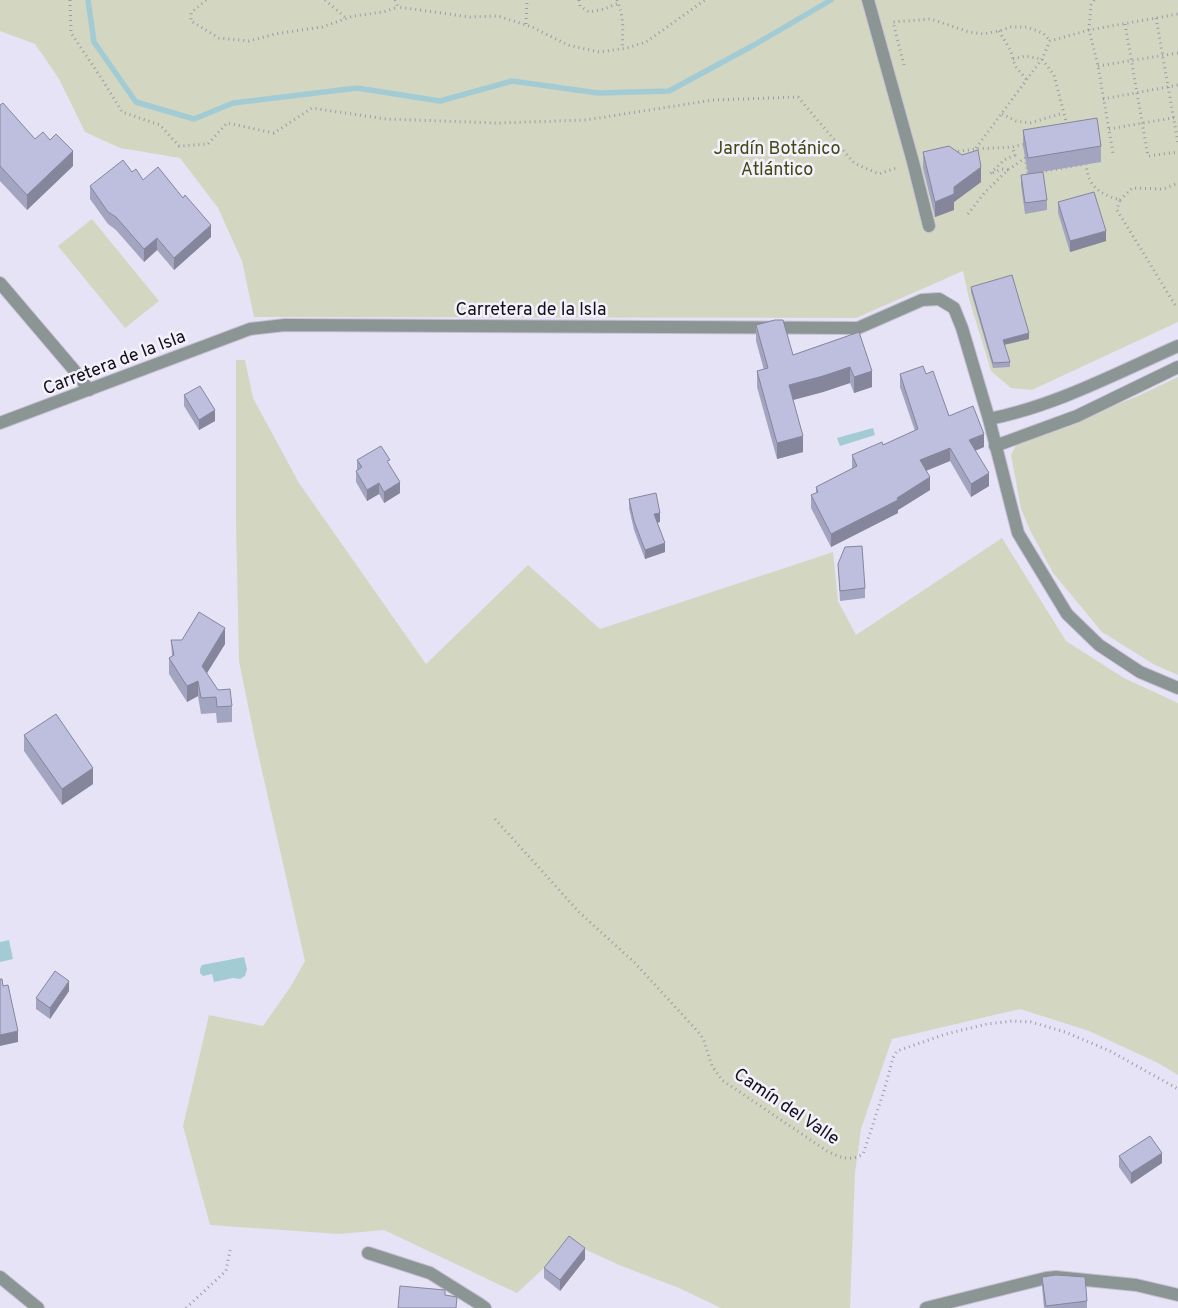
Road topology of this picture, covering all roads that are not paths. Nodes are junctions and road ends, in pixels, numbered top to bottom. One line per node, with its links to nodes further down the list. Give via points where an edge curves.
1 (868, 0): 2 (street)
2 (929, 226)
3 (0, 283): 6 (street)
4 (1178, 346): 7 (street, via 1050,402)
5 (1178, 367): 9 (street, via 1077,416)
6 (89, 390): 7 (street, Carretera de la Isla, via 259,328 295,325 858,328 922,300 939,299 954,308); 8 (street, Carretera de la Isla)
7 (989, 419): 9 (street, Carretera de la Isla)
8 (0, 423)
9 (995, 446): 10 (street, Carretera de la Isla, via 1018,533 1068,614 1098,645 1140,672)
10 (1178, 688)
11 (368, 1254): 15 (street, via 430,1273)
12 (0, 1276): 14 (street)
13 (1178, 1295): 16 (street, via 1136,1285 1056,1277)
14 (38, 1308)
15 (485, 1308)
16 (926, 1308)

